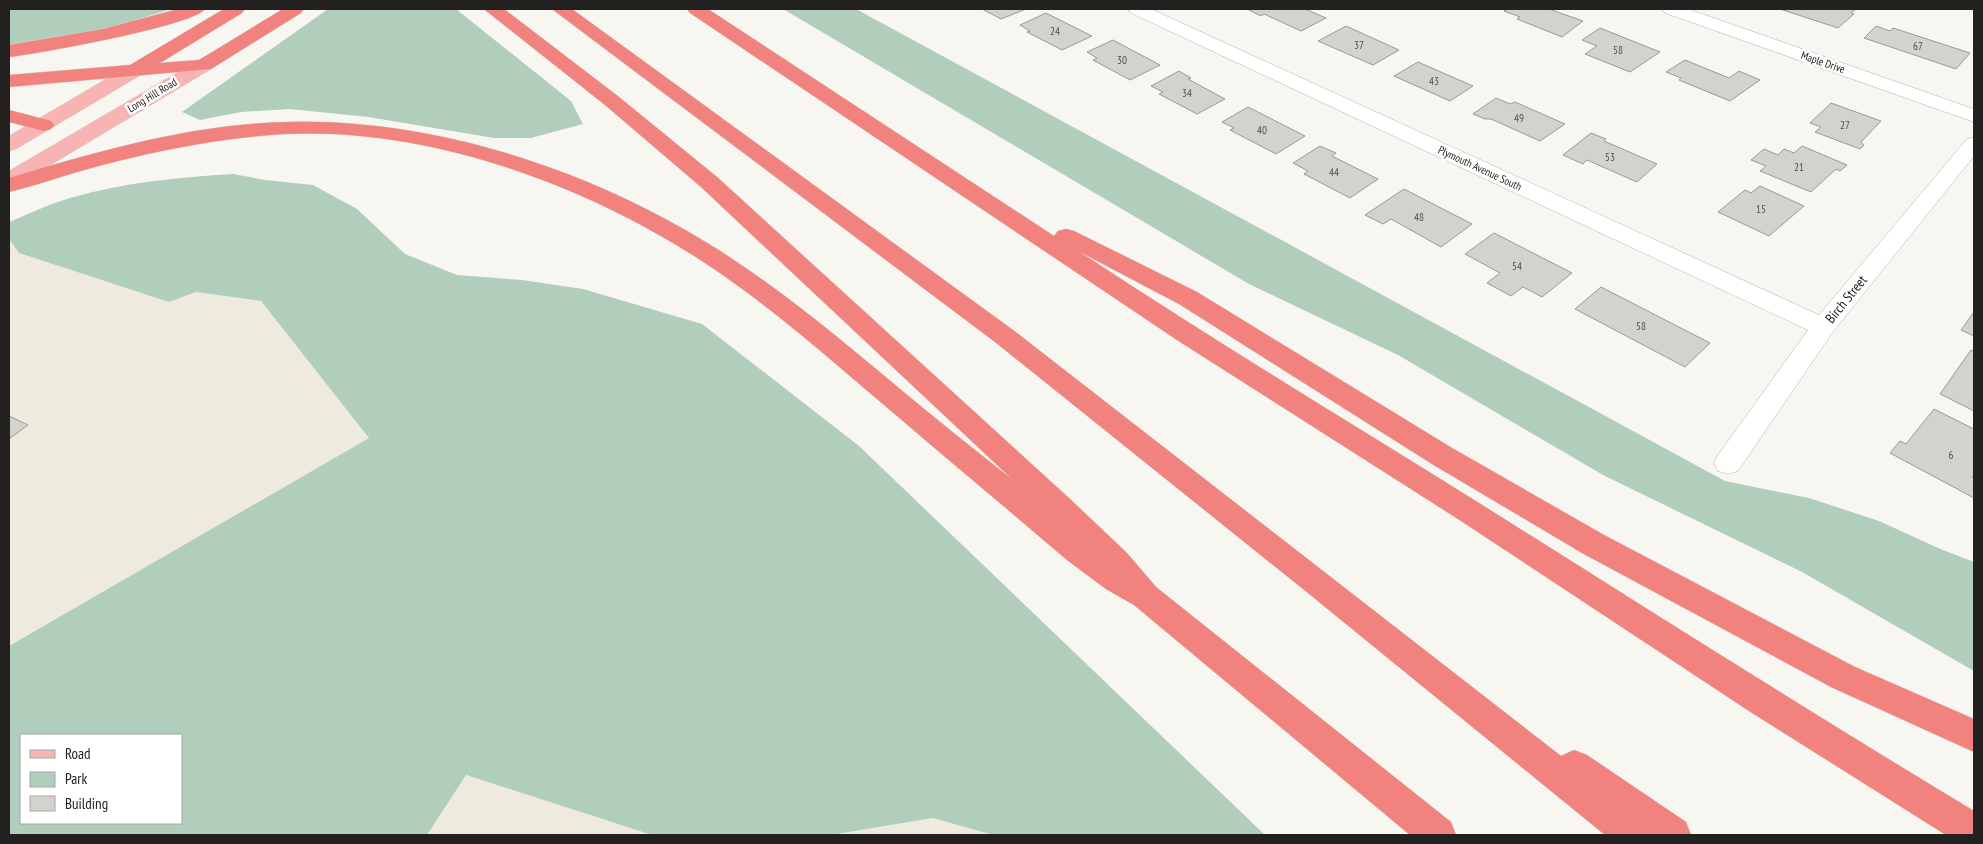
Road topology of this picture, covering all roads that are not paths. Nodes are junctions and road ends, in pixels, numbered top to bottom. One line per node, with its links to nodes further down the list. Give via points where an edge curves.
1 (196, 9): 9 (highway, via 104,35)
2 (236, 9): 11 (highway)
3 (295, 9): 10 (highway, Long Hill Road)
4 (492, 9): 23 (highway, via 716,188 1067,514)
5 (561, 9): 24 (highway, via 836,209 1002,335)
6 (696, 9): 18 (highway)
7 (1137, 9): 21 (street, Plymouth Avenue South)
8 (1671, 9): 14 (street, Maple Drive)
9 (9, 51)
10 (204, 65): 11 (highway); 19 (main road, Long Hill Road)
11 (132, 72): 12 (highway); 15 (main road)
12 (9, 82)
13 (9, 116): 15 (highway)
14 (1974, 116)
15 (44, 124): 17 (main road)
16 (1974, 144): 21 (street, Birch Street)
17 (9, 145)
18 (951, 177): 25 (highway, via 1188,298 1442,456 1593,544 1843,677); 26 (highway, via 1186,334)
19 (9, 180)
20 (9, 184): 23 (highway, via 130,151 210,136 289,128 374,132 411,138 492,157 547,175 672,232 707,253 830,346 1071,545 1118,581)
21 (1823, 327): 22 (street, Birch Street)
22 (1728, 463)
23 (1145, 596): 27 (highway)
24 (1380, 632): 28 (highway); 29 (highway)
25 (1974, 736)
26 (1974, 832)
27 (1438, 835)
28 (1633, 835)
29 (1673, 835)

